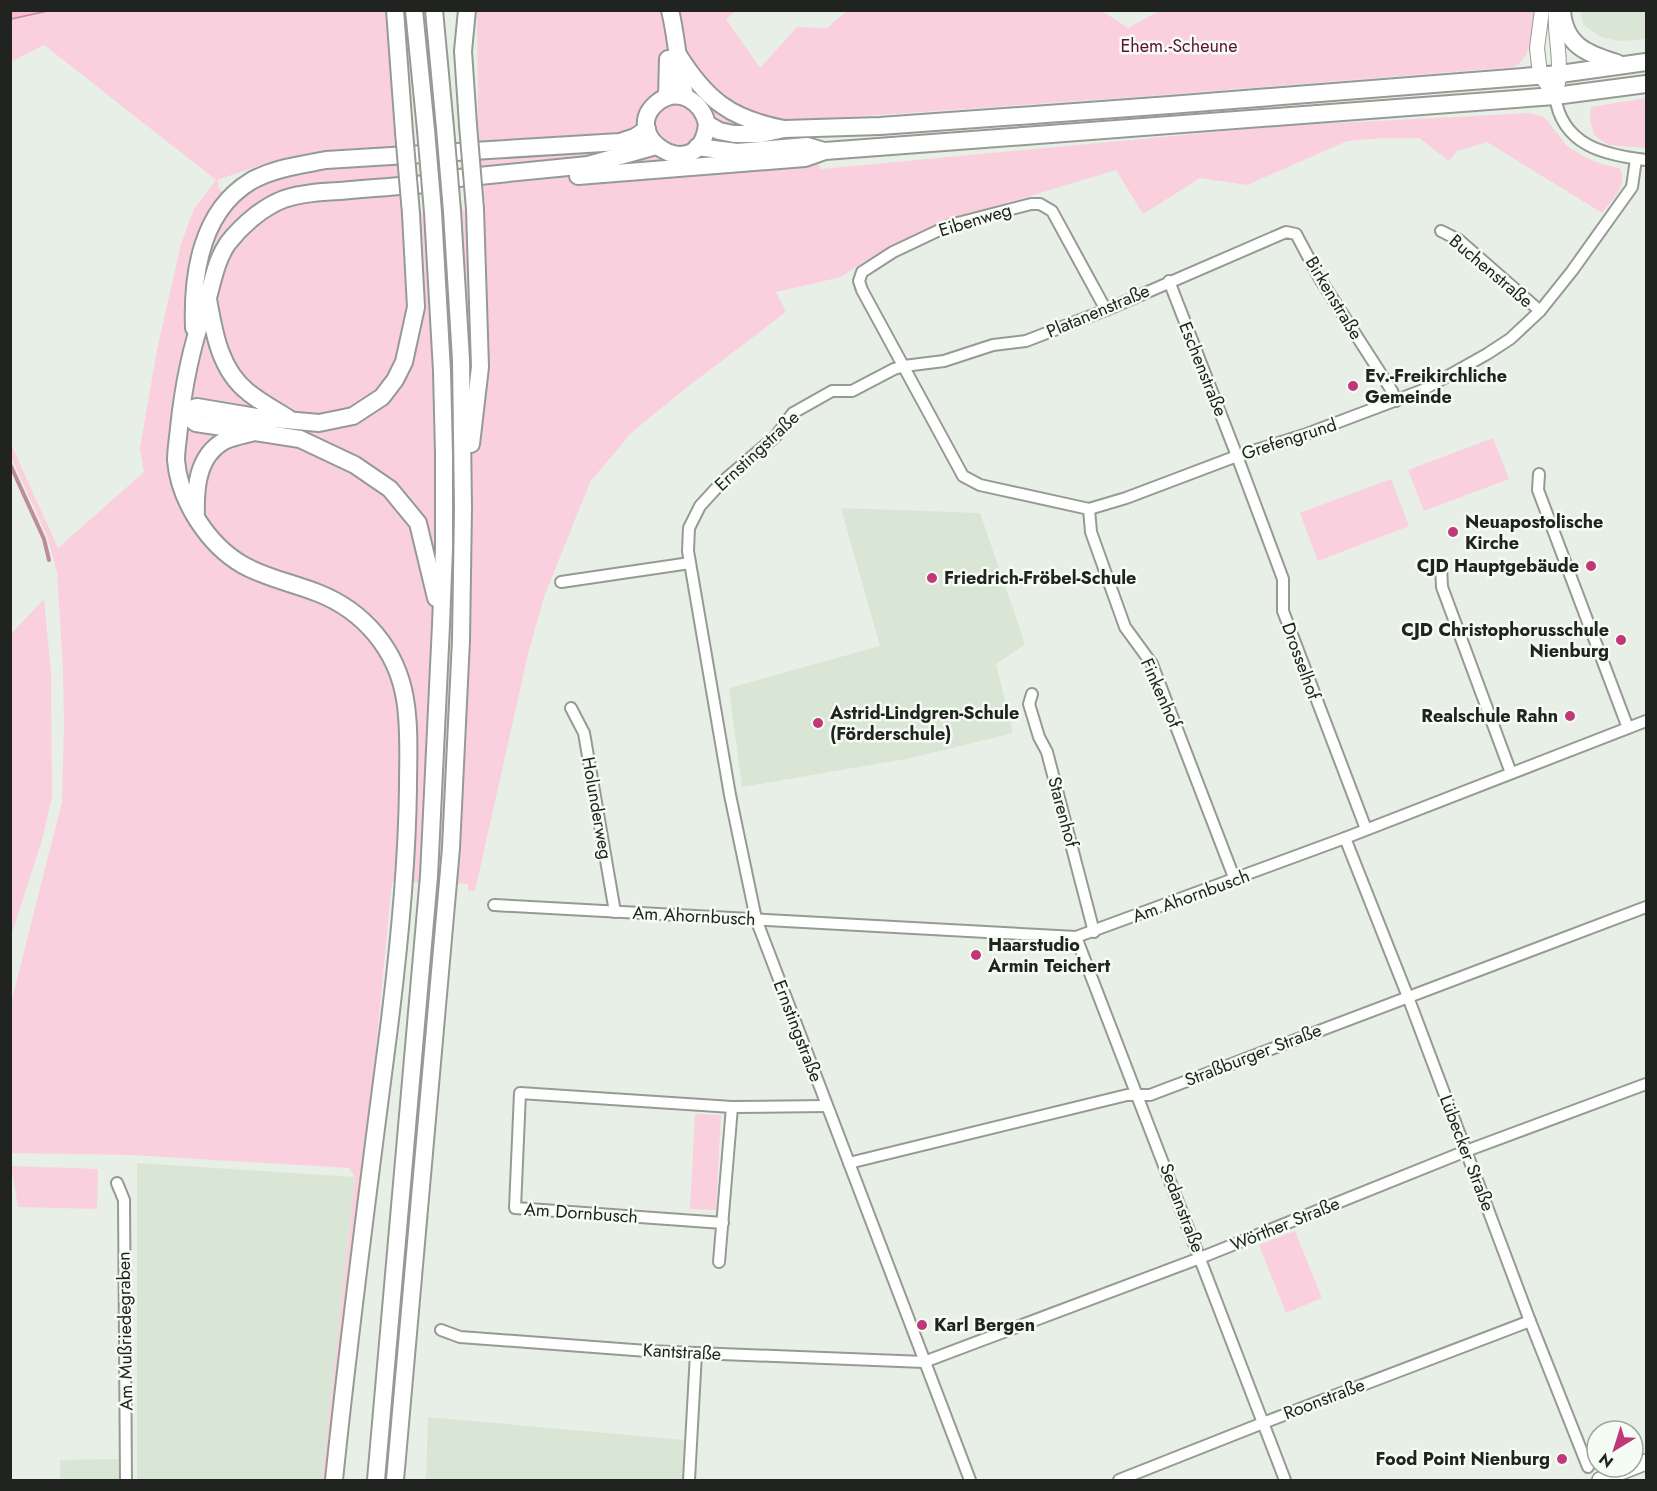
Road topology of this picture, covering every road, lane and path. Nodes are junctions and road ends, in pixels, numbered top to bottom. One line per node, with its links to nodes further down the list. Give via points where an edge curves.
1 (394, 10): 37 (main road, bridge, via 416,307 404,362 382,397 353,416 319,423)
2 (414, 10): 47 (main road, bridge, via 433,212 442,371)
3 (434, 10): 41 (main road, bridge, via 461,360)
4 (467, 10): 41 (main road, bridge, via 463,51 475,209 480,367)
5 (662, 10): 18 (main road, via 667,35)
6 (670, 10): 10 (main road)
7 (1542, 10): 13 (street, via 1537,48)
8 (1556, 10): 14 (street)
9 (1562, 10): 12 (main road, via 1564,27 1583,50)
10 (677, 53): 16 (main road); 21 (main road, via 702,89 724,108 743,119)
11 (1647, 62): 12 (main road)
12 (1624, 65): 14 (main road)
13 (1540, 74): 14 (main road); 17 (street); 21 (main road, via 1158,106)
14 (1560, 74): 17 (street)
15 (1647, 84): 17 (main road)
16 (685, 96): 18 (main road); 19 (main road, via 700,107)
17 (1555, 96): 24 (main road); 25 (street, via 1562,119 1579,140 1607,154)
18 (667, 97): 20 (main road, via 654,106)
19 (707, 124): 21 (main road, via 734,134); 23 (main road)
20 (647, 129): 22 (main road); 33 (main road, via 620,142 326,160 287,167 252,181 220,210 201,251 193,297)
21 (784, 129)
22 (656, 146): 23 (main road, via 672,155); 26 (main road, via 588,165 459,178)
23 (697, 147): 24 (main road, via 737,152 807,146)
24 (825, 151): 26 (main road, via 806,158 459,186)
25 (1641, 159): 32 (street, Grefengrund, via 1632,187)
26 (444, 183): 30 (main road, via 285,199 257,215 226,246 214,271)
27 (1442, 231): 32 (street, Buchenstraße, via 1459,240)
28 (1286, 232): 29 (street, Platanenstraße); 35 (street, Birkenstraße, via 1296,234)
29 (1169, 281): 31 (street, Platanenstraße); 39 (street, Eschenstraße)
30 (208, 299): 33 (main road); 37 (main road, via 223,362 247,391)
31 (1106, 310): 34 (street, Platanenstraße, via 1026,341 993,345 944,362); 34 (street, Eibenweg, via 1047,206 1031,204 950,225 893,252 862,272 862,290)
32 (1540, 311): 35 (street, Grefengrund, via 1487,354)
33 (194, 338): 36 (main road)
34 (904, 366): 42 (street, Grefengrund, via 963,476 980,485); 44 (street, Ernstingstraße, via 852,391 832,391 794,413 776,436 700,506 689,528)
35 (1396, 402): 39 (street, Grefengrund)
36 (181, 412): 37 (main road, via 196,407); 38 (main road, via 196,423); 43 (main road, via 176,457 186,499)
37 (288, 419)
38 (255, 431): 43 (main road, via 224,441 209,453 196,486); 47 (main road, via 300,439 355,465 390,489 417,523)
39 (1237, 456): 42 (street, Grefengrund); 53 (street, Drosselhof, via 1283,579 1283,611)
40 (1539, 474): 51 (street, via 1539,490)
41 (463, 508): 84 (main road, via 451,848)
42 (1089, 509): 55 (street, Finkenhof, via 1091,532 1125,627 1152,664)
43 (196, 516): 82 (main road, via 216,544 247,567 319,593 360,617 395,662 405,697 409,748 405,879)
44 (690, 563): 46 (street); 59 (street, Ernstingstraße)
45 (1441, 566): 52 (street, via 1442,586)
46 (561, 582)
47 (441, 625): 83 (main road, via 429,876)
48 (1032, 694): 60 (street, Starenhof, via 1029,704 1047,752)
49 (571, 708): 58 (street, Holunderweg, via 584,732)
50 (1647, 721): 51 (street, Am Ahornbusch)
51 (1628, 728): 52 (street, Am Ahornbusch)
52 (1511, 773): 53 (street, Am Ahornbusch)
53 (1366, 829): 54 (street, Am Ahornbusch)
54 (1345, 838): 55 (street, Am Ahornbusch); 62 (street, Lübecker Straße)
55 (1235, 880): 60 (street, Am Ahornbusch)
56 (494, 905): 58 (street, Am Ahornbusch)
57 (1647, 907): 62 (street, Straßburger Straße)
58 (615, 912): 59 (street, Am Ahornbusch)
59 (756, 919): 61 (street, Am Ahornbusch); 65 (street, Ernstingstraße)
60 (1094, 932): 61 (street, Am Ahornbusch)
61 (1076, 937): 64 (street, Sedanstraße)
62 (1408, 997): 64 (street, Straßburger Straße, via 1150,1095); 67 (street, Lübecker Straße)
63 (1647, 1084): 67 (street, Wörther Straße)
64 (1138, 1095): 68 (street, Straßburger Straße); 71 (street, Sedanstraße)
65 (827, 1106): 66 (street, Am Dornbusch); 68 (street, Ernstingstraße)
66 (732, 1107): 70 (street); 70 (street, Am Dornbusch, via 520,1093 515,1208)
67 (1466, 1151): 71 (street, Wörther Straße); 73 (street, Lübecker Straße)
68 (849, 1163): 76 (street, Ernstingstraße)
69 (117, 1183): 81 (street, Am Mußriedegraben, via 124,1200)
70 (723, 1223): 72 (street)
71 (1200, 1258): 76 (street, Wörther Straße); 77 (street, Sedanstraße)
72 (719, 1262)
73 (1530, 1321): 77 (street, Roonstraße); 78 (street, Lübecker Straße)
74 (441, 1330): 75 (street, Kantstraße, via 459,1337)
75 (696, 1353): 76 (street, Kantstraße); 85 (street)
76 (924, 1362): 80 (street, Ernstingstraße)
77 (1263, 1423): 87 (street, Roonstraße); 88 (street, Sedanstraße)
78 (1585, 1459)
79 (1647, 1462): 89 (main road)
80 (969, 1478): 86 (street)
81 (126, 1480)
82 (334, 1480)
83 (376, 1480)
84 (395, 1480)
85 (689, 1480)
86 (957, 1480)
87 (1119, 1480)
88 (1285, 1480)
89 (1600, 1480)

